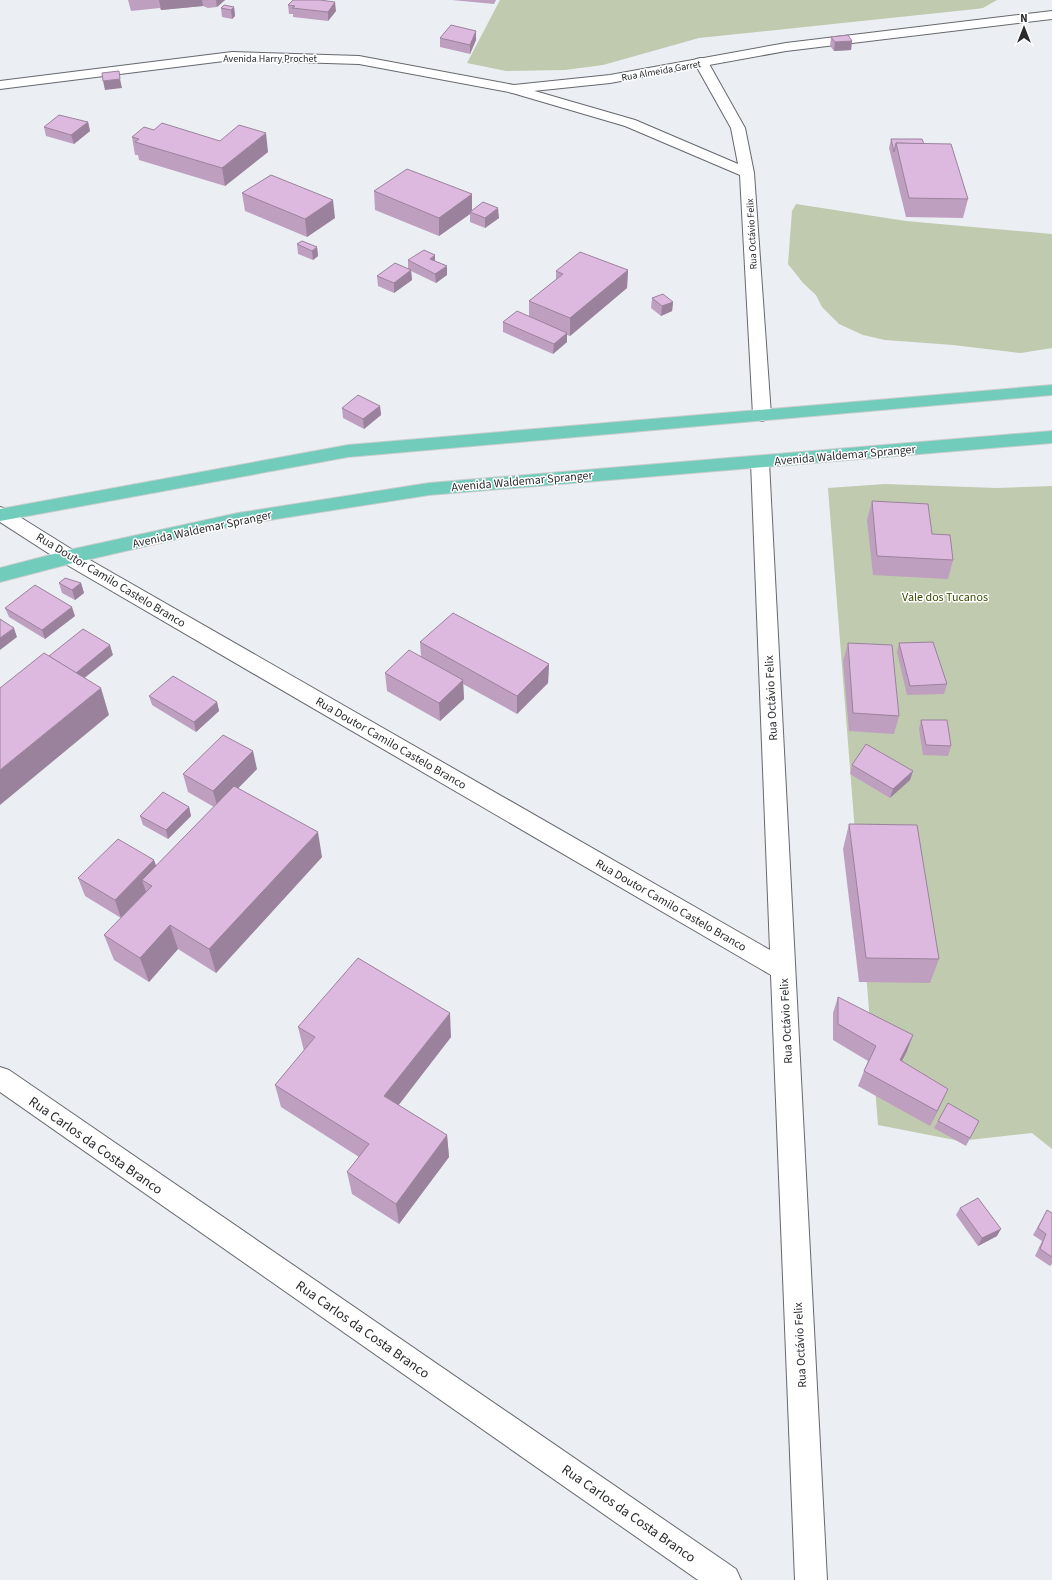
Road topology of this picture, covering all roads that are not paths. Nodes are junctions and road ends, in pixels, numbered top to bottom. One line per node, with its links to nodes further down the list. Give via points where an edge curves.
1 (1052, 15): 2 (street, Rua Almeida Garret, via 786,47)
2 (701, 62): 4 (street, Rua Almeida Garret, via 610,79); 5 (street, Rua Octávio Felix, via 738,128)
3 (0, 85): 4 (street, Avenida Harry Prochet, via 232,56 359,60)
4 (514, 89): 5 (street, via 630,123)
5 (747, 173): 7 (street, Rua Octávio Felix)
6 (1052, 390): 7 (main road)
7 (762, 415): 10 (main road, via 348,451)
8 (1052, 437): 9 (main road, Avenida Waldemar Spranger)
9 (760, 462): 11 (main road, Avenida Waldemar Spranger, via 429,489 238,519); 13 (street, Rua Octávio Felix)
10 (1, 514): 11 (street, Rua Doutor Camilo Castelo Branco)
11 (69, 557): 12 (main road, Avenida Waldemar Spranger); 13 (street, Rua Doutor Camilo Castelo Branco)
12 (0, 575)
13 (784, 970): 16 (street, Rua Octávio Felix)
14 (0, 1078): 15 (street, Rua Carlos da Costa Branco)
15 (725, 1580)
16 (811, 1580)

